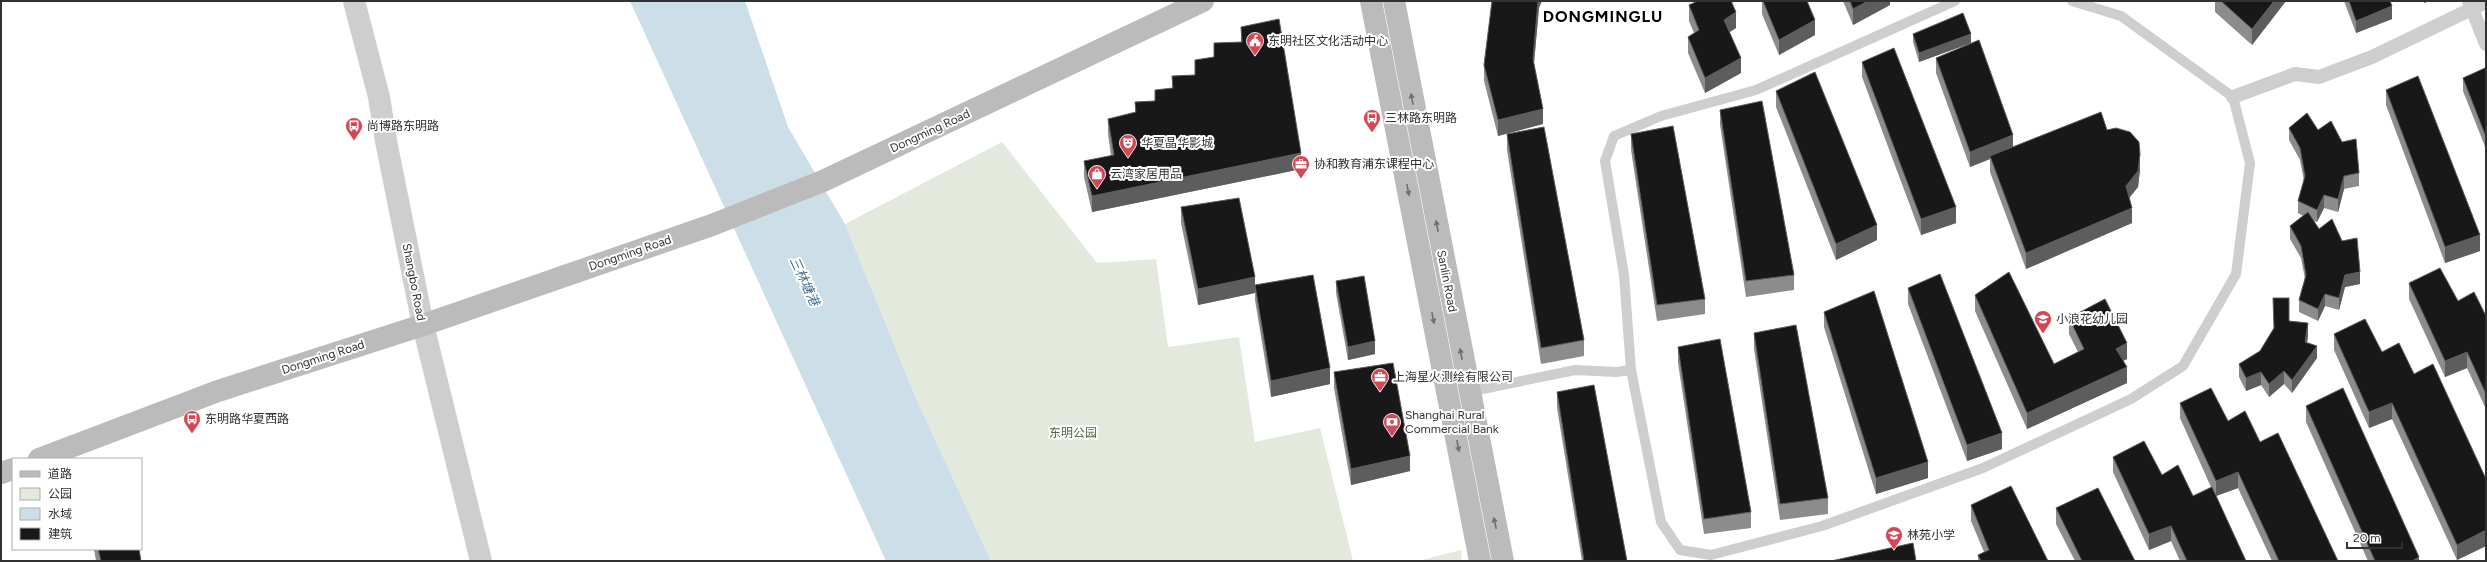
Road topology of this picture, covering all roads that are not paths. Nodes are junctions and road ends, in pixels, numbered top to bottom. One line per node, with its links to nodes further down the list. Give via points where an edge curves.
1 (354, 1): 11 (street, Shangbo Road, via 379,97)
2 (1203, 1): 11 (main road, Dongming Road, via 823,181 712,225)
3 (1371, 1): 18 (main road, Sanlin Road, one-way to 18)
4 (1394, 1): 13 (main road, Sanlin Road, one-way to 4)
5 (1955, 1): 12 (lane, via 1756,90 1661,116 1614,136 1604,161 1624,275)
6 (2072, 1): 10 (lane, via 2121,16)
7 (2486, 2): 8 (street)
8 (2471, 5): 9 (street); 10 (street, via 2372,57 2319,76 2295,74)
9 (2486, 44)
10 (2234, 97): 12 (lane, via 2250,163 2236,274 2183,366 2131,399 1983,468 1822,526 1711,555 1680,550 1661,522)
11 (423, 325): 14 (main road, Dongming Road, via 218,391); 17 (street, Shangbo Road)
12 (1632, 370): 13 (lane, via 1575,370)
13 (1468, 392): 19 (main road, Sanlin Road, one-way to 13)
14 (42, 458)
15 (12, 469): 16 (main road)
16 (1, 473)
17 (481, 561)
18 (1480, 561)
19 (1503, 561)

